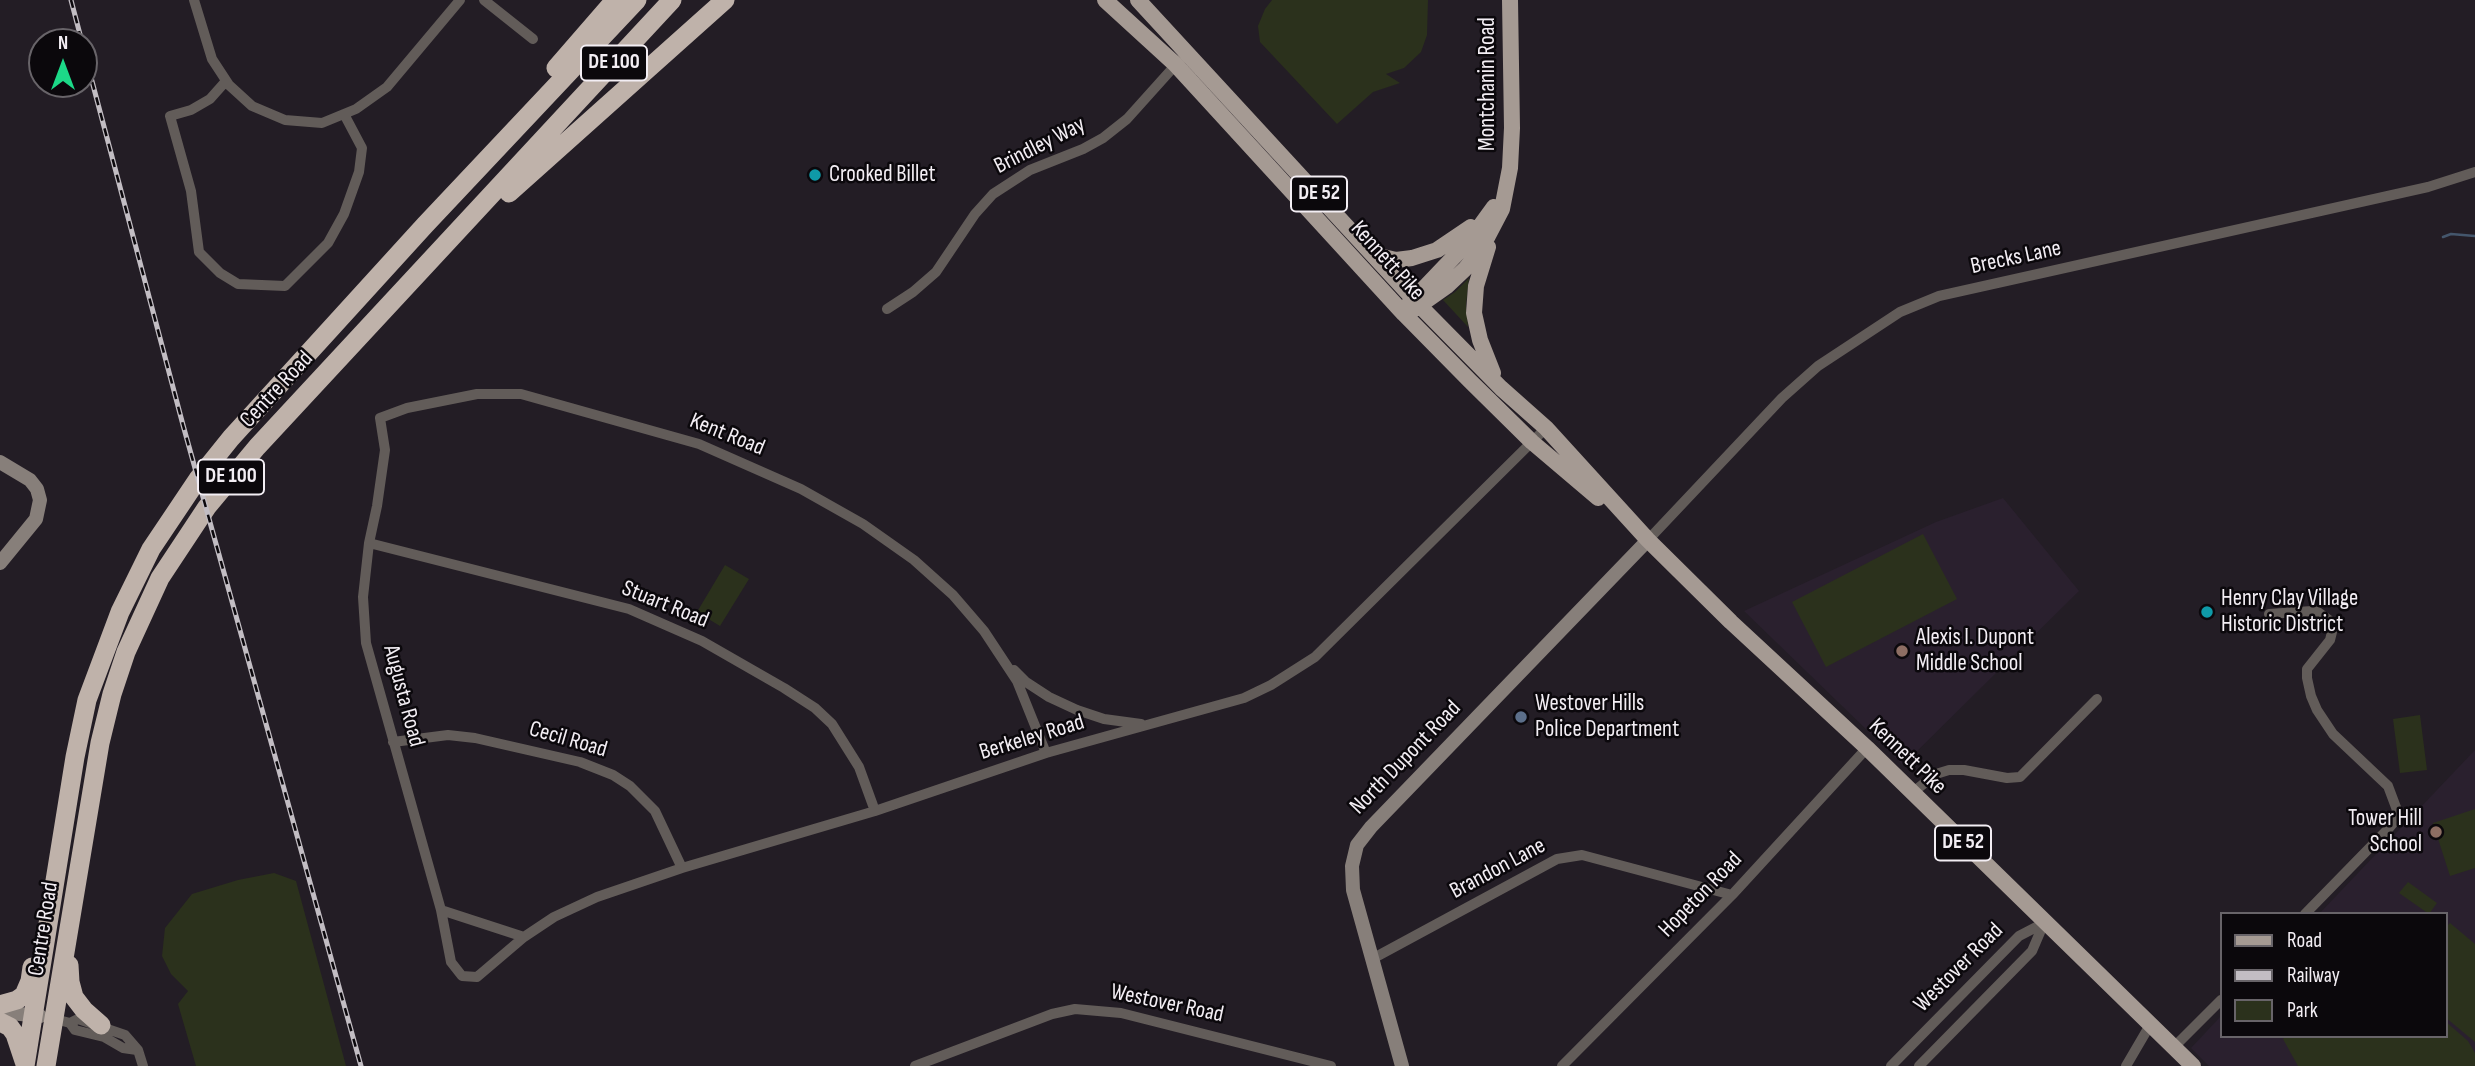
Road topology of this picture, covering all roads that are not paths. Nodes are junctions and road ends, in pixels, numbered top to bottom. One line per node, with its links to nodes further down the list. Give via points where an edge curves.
1 (194, 0): 14 (street, via 212,59)
2 (460, 0): 15 (street, via 387,88)
3 (484, 0): 11 (street)
4 (615, 0): 20 (highway, via 419,223)
5 (637, 0): 20 (highway, Centre Road / DE 100)
6 (672, 0): 19 (highway, Centre Road / DE 100)
7 (725, 0): 19 (highway)
8 (1105, 0): 13 (main road, Kennett Pike / DE 52)
9 (1138, 0): 12 (main road, Kennett Pike / DE 52)
10 (1510, 0): 17 (main road, Montchanin Road, via 1510,168)
11 (533, 39)
12 (1188, 52): 13 (street, Brindley Way); 18 (main road, Kennett Pike / DE 52)
13 (1175, 64): 22 (street, Brindley Way, via 1127,119 1103,138 1003,185 975,214 936,272); 23 (main road, Kennett Pike / DE 52)
14 (226, 81): 15 (street, via 252,106 285,120 322,122); 15 (street, via 210,99 170,116 191,191 199,252 238,284 285,286 328,243 344,214 362,148)
15 (344, 114)
16 (2475, 172): 29 (street, Brecks Lane, via 2428,187 1939,296 1900,312 1818,366 1782,398)
17 (1495, 216): 18 (main road, via 1437,250 1403,260); 21 (main road, Montchanin Road, via 1480,251 1465,270 1447,286); 24 (main road, via 1479,273 1474,313 1484,353)
18 (1375, 255): 21 (main road, Kennett Pike / DE 52)
19 (435, 258): 48 (highway, Centre Road / DE 100, via 238,469 160,578 112,694)
20 (378, 277): 46 (highway, Centre Road / DE 100, via 213,459 140,571 104,648 87,700)
21 (1416, 302): 23 (main road, Montchanin Road); 24 (main road, Kennett Pike / DE 52)
22 (887, 309)
23 (1404, 314): 27 (main road, Kennett Pike / DE 52)
24 (1501, 388): 26 (main road, Kennett Pike / DE 52)
25 (380, 418): 30 (street, Augusta Road, via 385,450); 33 (street, Kent Road, via 477,394 521,394 699,444 801,489 863,524 953,595)
26 (1546, 428): 27 (street, Berkeley Road); 29 (main road, Kennett Pike / DE 52)
27 (1532, 442): 29 (main road, Kennett Pike / DE 52); 35 (street, Berkeley Road, via 1315,657 1244,698)
28 (0, 462): 31 (main road, via 30,480 40,500 36,519)
29 (1648, 540): 37 (main road, Kennett Pike / DE 52); 49 (main road, North Dupont Road, via 1360,839 1351,883)
30 (369, 543): 36 (street, Augusta Road, via 362,597 366,643); 40 (street, Stuart Road, via 629,609 702,641 784,688 832,724 859,767)
31 (0, 563)
32 (2269, 614): 44 (street, via 2312,611 2329,620 2330,640 2307,669 2311,696 2333,734 2388,786 2397,810 2389,828)
33 (1000, 655): 35 (street, Kent Road, via 1026,682 1049,697 1104,719); 38 (street, Kent Road, via 1017,681)
34 (2097, 699): 39 (street, via 2020,777 1949,770)
35 (1148, 725): 38 (street, Berkeley Road)
36 (393, 742): 41 (street, Cecil Road, via 448,735 475,738 580,762 613,775 655,811); 43 (street, Augusta Road)
37 (1867, 748): 39 (main road, Kennett Pike / DE 52); 42 (street, Hopeton Road)
38 (1046, 754): 40 (street, Berkeley Road)
39 (1912, 793): 45 (main road, Kennett Pike / DE 52)
40 (874, 811): 41 (street, Berkeley Road)
41 (682, 868): 47 (street, Berkeley Road, via 597,897)
42 (1732, 895): 49 (street, Brandon Lane, via 1582,855 1558,859); 67 (street, Hopeton Road)
43 (441, 910): 47 (street); 50 (street, Augusta Road, via 451,962)
44 (2307, 912)
45 (2044, 923): 58 (main road, Kennett Pike / DE 52); 68 (street, Westover Road, via 2019,936); 69 (street, Westover Road, via 2032,951)
46 (49, 926): 52 (highway, via 38,937 23,995); 54 (highway, Centre Road / DE 100)
47 (524, 937): 50 (street, Berkeley Road, via 477,976)
48 (66, 946): 55 (highway, Centre Road / DE 100); 57 (highway, via 74,997)
49 (1373, 959): 66 (main road, North Dupont Road)
50 (462, 976)
51 (2220, 1001): 59 (street)
52 (0, 1005)
53 (0, 1012): 54 (main road)
54 (35, 1015): 55 (main road); 61 (highway, Centre Road / DE 100)
55 (62, 1021): 57 (street, via 78,1019); 60 (street, via 75,1030); 62 (highway, Centre Road / DE 100)
56 (0, 1022): 61 (highway, via 15,1034)
57 (101, 1025): 60 (street, via 125,1035)
58 (2150, 1025): 59 (main road, Kennett Pike / DE 52); 70 (street)
59 (2174, 1048): 71 (main road, Kennett Pike / DE 52)
60 (138, 1050): 63 (street)
61 (25, 1066)
62 (46, 1066)
63 (143, 1066)
64 (915, 1066): 65 (street, Westover Road, via 1075,1009 1121,1013)
65 (1331, 1066)
66 (1402, 1066)
67 (1562, 1066)
68 (1891, 1066)
69 (1919, 1066)
70 (2126, 1066)
71 (2193, 1066)

